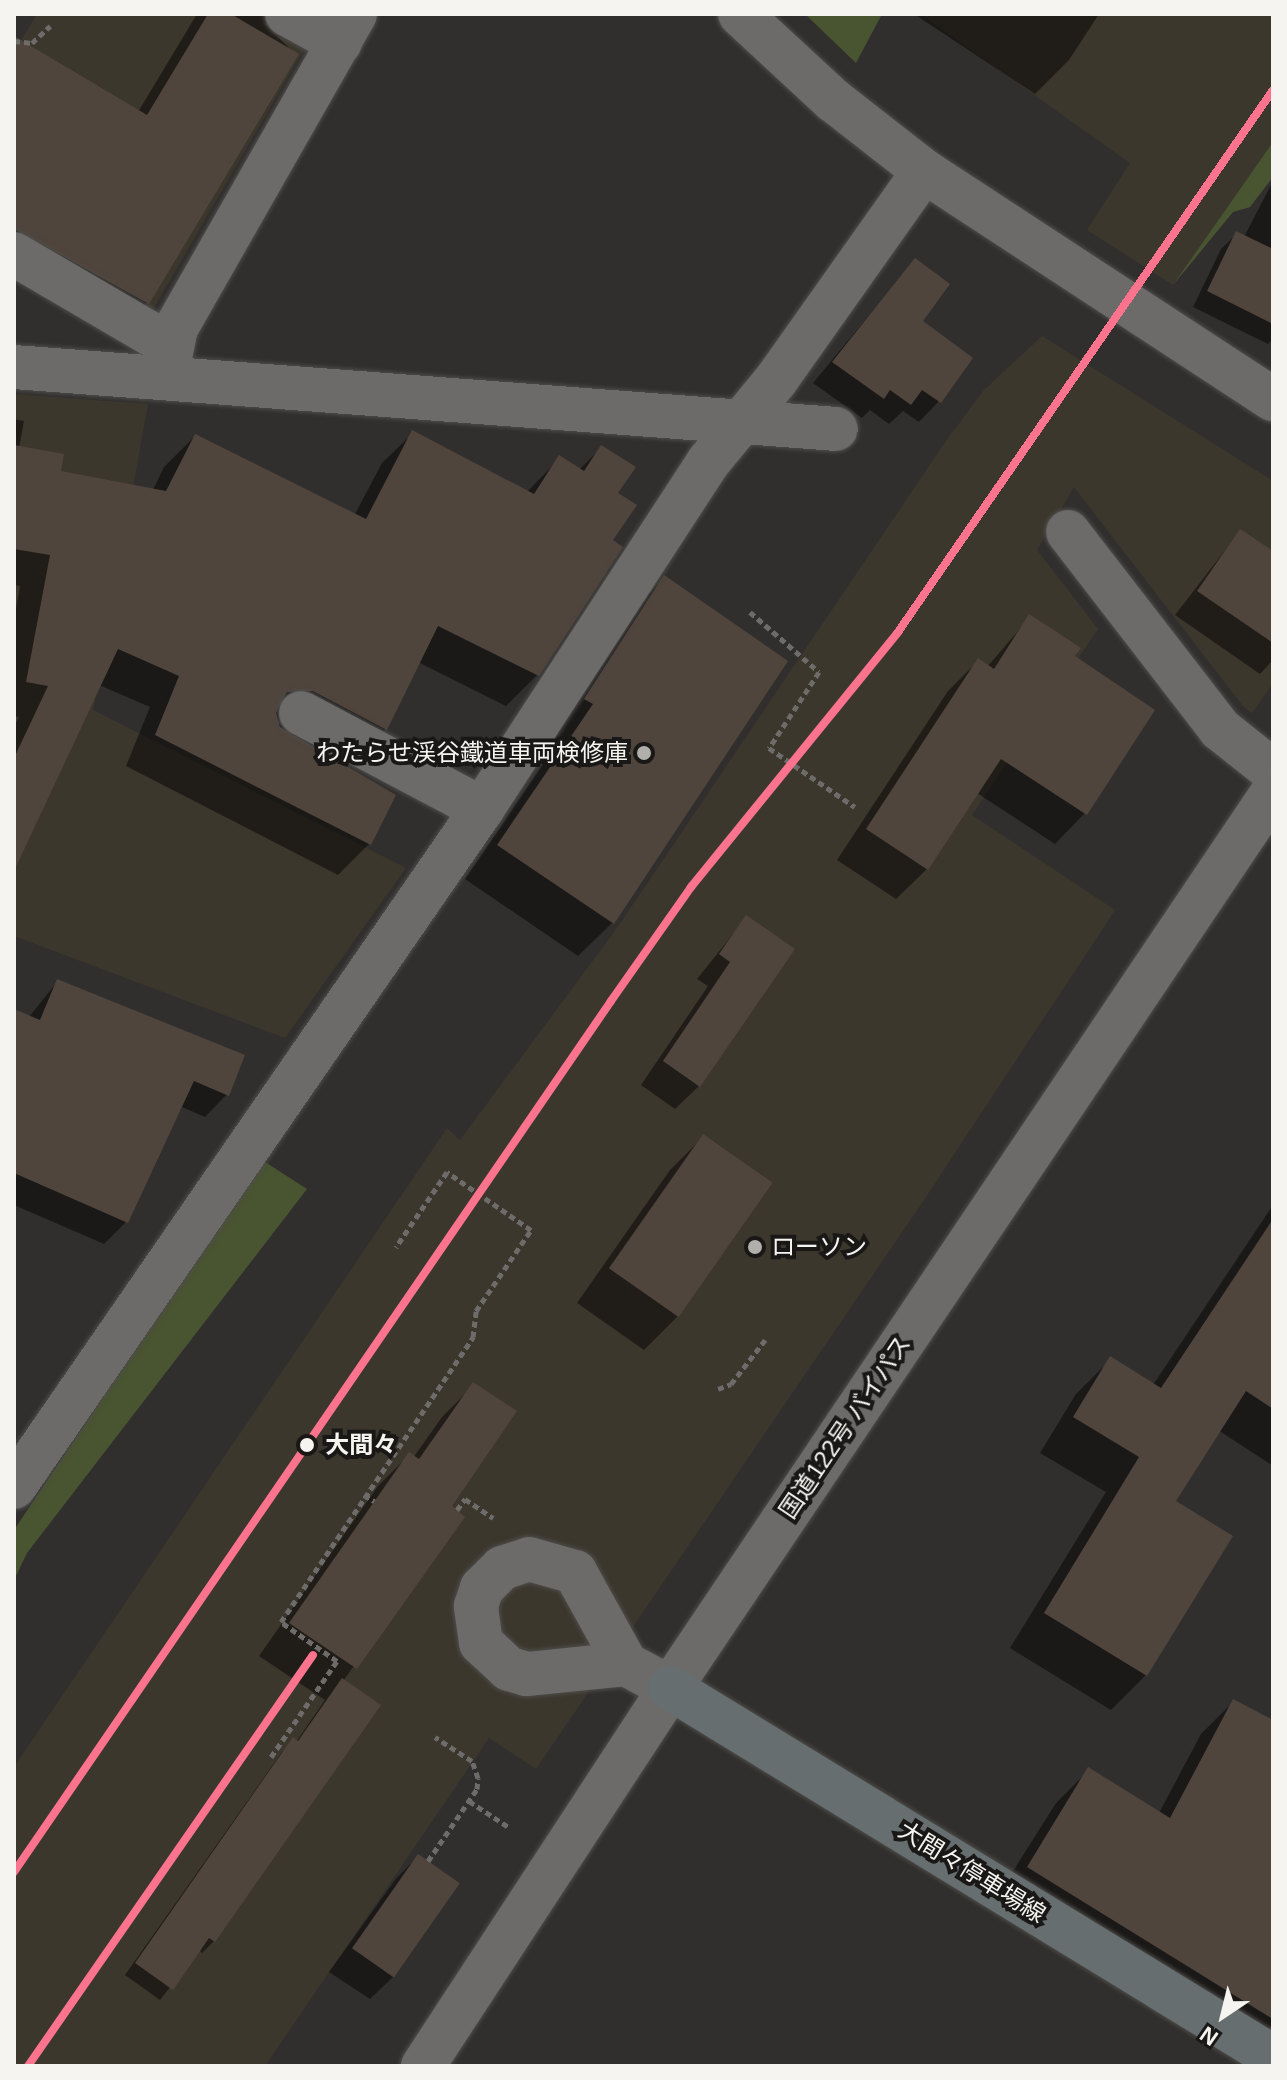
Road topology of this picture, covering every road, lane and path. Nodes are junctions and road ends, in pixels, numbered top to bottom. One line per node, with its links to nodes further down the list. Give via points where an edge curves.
1 (287, 14): 4 (street)
2 (740, 14): 6 (street, via 833,100)
3 (50, 26): 5 (path, via 32,43)
4 (348, 28): 8 (street)
5 (14, 41)
6 (924, 171): 10 (street); 11 (street, via 776,380)
7 (14, 254): 8 (street)
8 (168, 361): 9 (street); 11 (street)
9 (14, 367)
10 (1273, 399)
11 (740, 422): 12 (street); 18 (street, via 709,461)
12 (836, 429)
13 (1068, 532): 16 (street)
14 (750, 612): 17 (path, via 819,672 769,748)
15 (301, 713): 18 (street)
16 (1271, 796): 26 (street, 国道122号 バイパス)
17 (855, 807)
18 (482, 809): 22 (street)
19 (396, 1247): 23 (path, via 447,1172 531,1230 476,1311 473,1337)
20 (765, 1340): 21 (path, via 731,1384)
21 (718, 1389)
22 (14, 1487)
23 (364, 1495): 24 (path); 28 (path, via 281,1622 337,1661)
24 (374, 1501)
25 (626, 1664): 26 (street)
26 (670, 1688): 32 (main road, 大間々停車場線); 33 (street, 国道122号 バイパス)
27 (435, 1737): 29 (path, via 476,1767 477,1789)
28 (271, 1757)
29 (469, 1801): 30 (path); 31 (path)
30 (510, 1828)
31 (428, 1861)
32 (1273, 2057)
33 (423, 2066)

